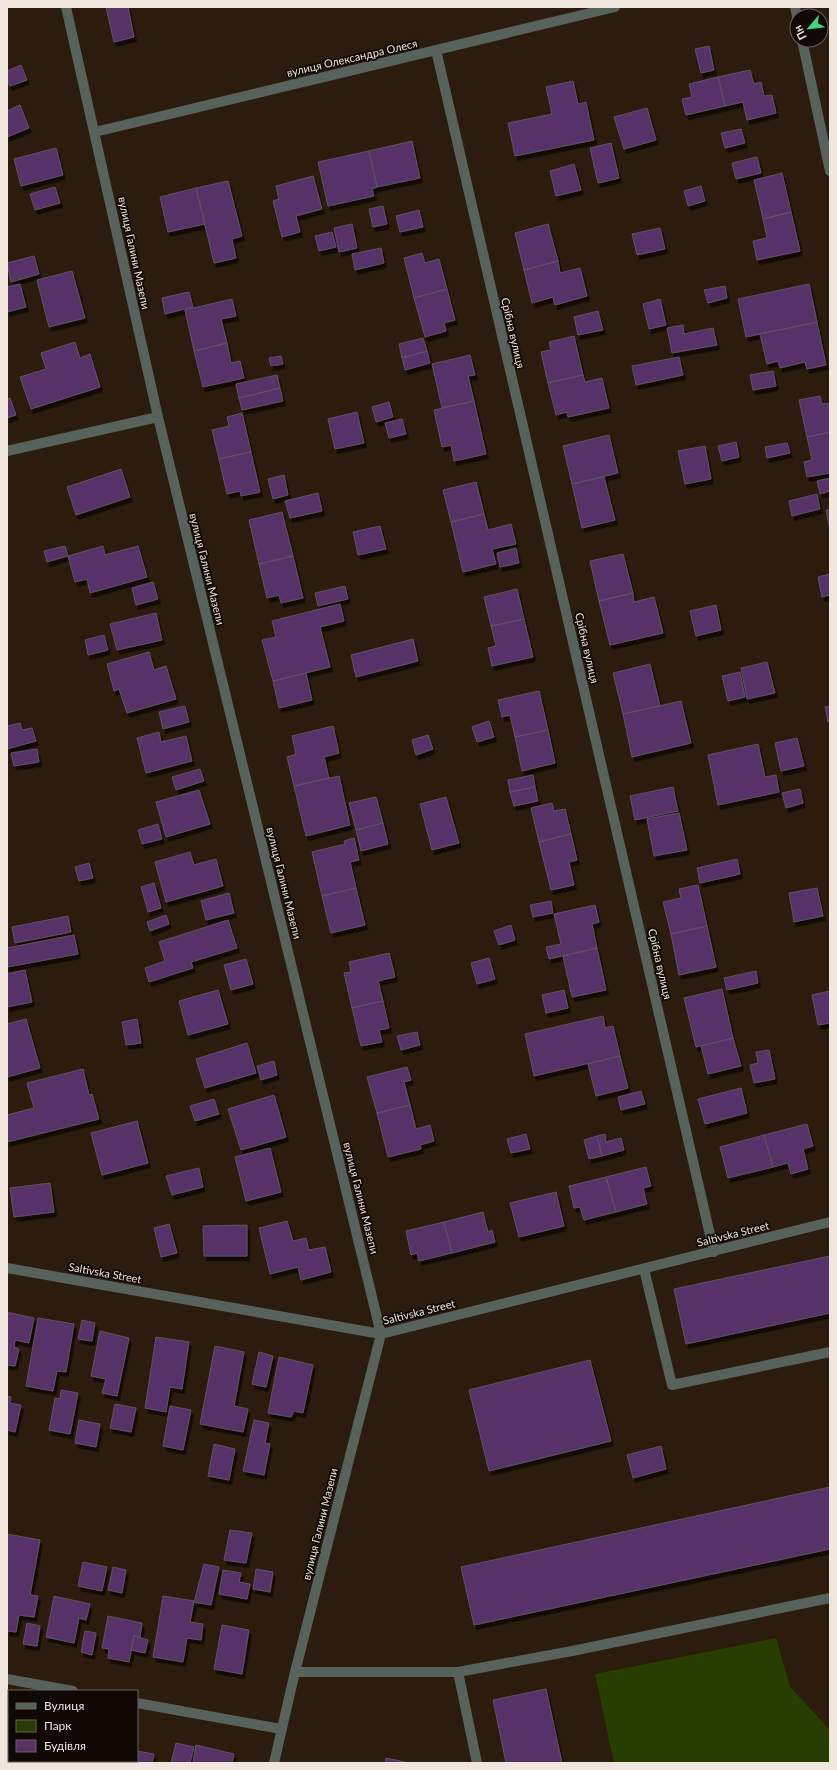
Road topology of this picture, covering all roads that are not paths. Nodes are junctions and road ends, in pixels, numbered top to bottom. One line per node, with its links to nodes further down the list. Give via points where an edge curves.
1 (66, 7): 5 (street, вулиця Галини Мазепи)
2 (615, 7): 4 (street, вулиця Олександра Олеся)
3 (804, 48): 6 (street)
4 (436, 50): 5 (street, вулиця Олександра Олеся); 10 (street, Срібна вулиця)
5 (95, 132): 7 (street, вулиця Галини Мазепи)
6 (830, 171)
7 (158, 417): 8 (street); 13 (street, вулиця Галини Мазепи)
8 (7, 451)
9 (830, 1222): 10 (street, Saltivska Street)
10 (714, 1252): 12 (street, Saltivska Street)
11 (7, 1268): 13 (street, Saltivska Street)
12 (644, 1269): 13 (street, Saltivska Street); 14 (street, via 672,1385)
13 (381, 1334): 16 (street, вулиця Галини Мазепи)
14 (830, 1352)
15 (830, 1598): 17 (street)
16 (295, 1672): 17 (street); 21 (street, вулиця Галини Мазепи)
17 (458, 1672): 23 (street)
18 (7, 1679): 19 (street)
19 (68, 1690)
20 (138, 1703): 21 (street)
21 (281, 1729): 22 (street, вулиця Галини Мазепи)
22 (274, 1763)
23 (477, 1763)

